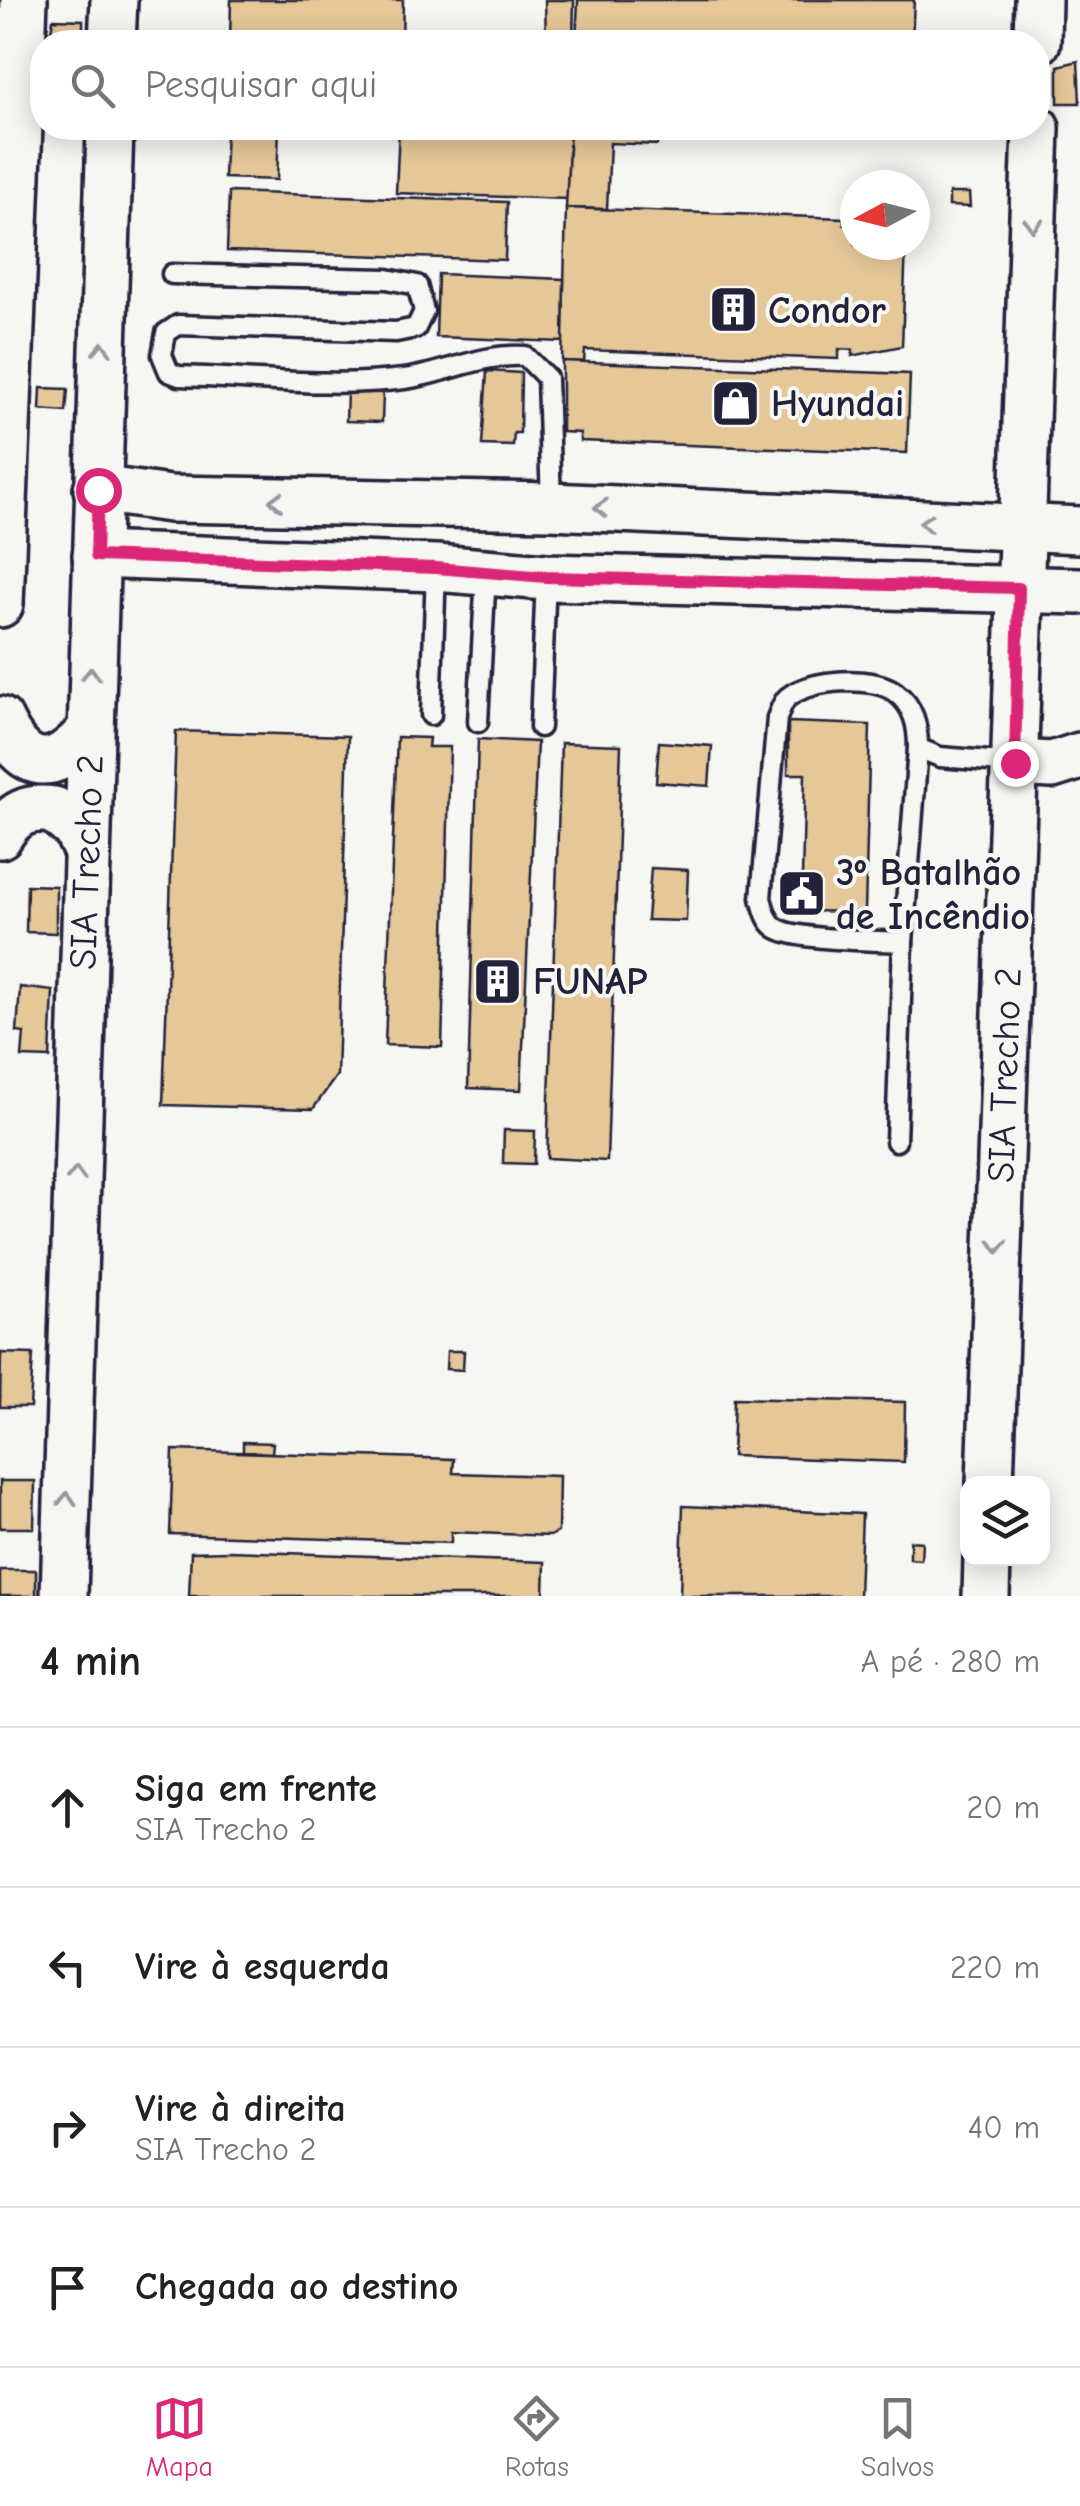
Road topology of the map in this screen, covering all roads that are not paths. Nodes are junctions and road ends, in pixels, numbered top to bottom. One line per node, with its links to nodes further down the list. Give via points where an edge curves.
1 (18, 3): 2 (main road)
2 (10, 102): 6 (main road)
3 (110, 140): 7 (main road, SIA Trecho 2, one-way to 3)
4 (1036, 140): 10 (main road, SIA Trecho 2, one-way to 10)
5 (172, 274): 9 (lane, via 417,285 424,311 416,328 178,325 166,333 162,355 169,372 179,376 367,382 504,354 524,356 547,378)
6 (7, 292): 8 (main road)
7 (98, 490): 9 (main road, one-way to 7, via 170,499); 12 (main road, SIA Trecho 2)
8 (2, 491): 16 (main road)
9 (551, 506): 10 (main road, one-way to 9)
10 (1023, 527): 11 (main road); 17 (main road, SIA Trecho 2)
11 (1080, 530)
12 (96, 556): 13 (main road); 23 (main road, SIA Trecho 2, one-way to 12)
13 (436, 568): 14 (main road); 19 (lane)
14 (486, 572): 15 (main road); 21 (lane)
15 (546, 577): 17 (main road); 22 (lane)
16 (1, 579)
17 (1019, 588): 18 (main road); 26 (main road, SIA Trecho 2)
18 (1080, 591)
19 (432, 715)
20 (0, 720): 23 (main road, via 32,760 60,759)
21 (478, 722)
22 (540, 726)
23 (90, 732): 28 (main road, SIA Trecho 2)
24 (918, 748): 26 (lane, via 940,757); 29 (lane); 29 (lane, via 913,712 892,690 837,683 785,699 772,746 765,913 776,928 794,934)
25 (1080, 756): 26 (main road, via 1052,765)
26 (1015, 763): 31 (main road, SIA Trecho 2, one-way to 31)
27 (0, 834): 28 (main road, via 24,811 54,810 76,829)
28 (86, 850): 33 (main road, SIA Trecho 2, one-way to 28)
29 (903, 942): 30 (lane)
30 (896, 1140)
31 (990, 1476)
32 (987, 1566): 34 (main road)
33 (64, 1596)
34 (986, 1596)

